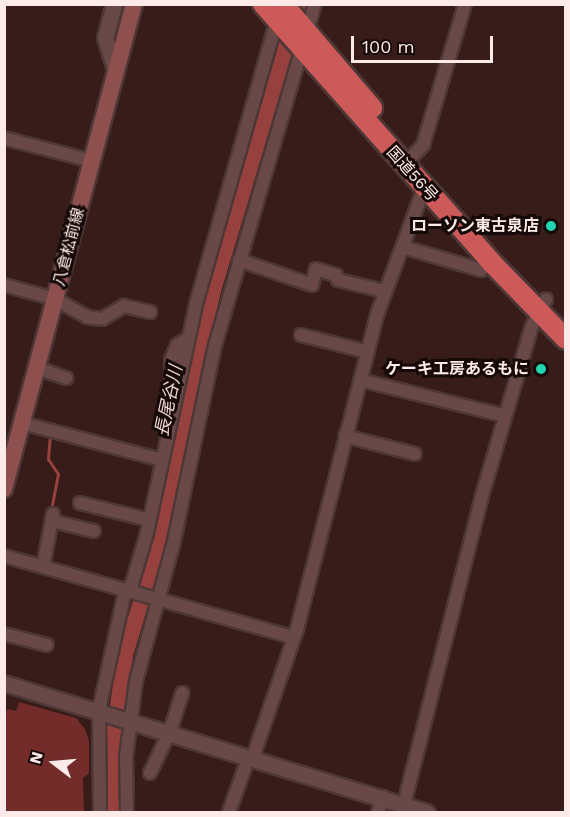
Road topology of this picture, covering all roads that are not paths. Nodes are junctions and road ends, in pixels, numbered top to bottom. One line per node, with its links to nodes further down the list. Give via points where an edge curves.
1 (114, 4): 8 (street, via 105,38)
2 (262, 4): 6 (highway, 国道56号)
3 (315, 4): 7 (street)
4 (465, 4): 11 (street, via 423,145)
5 (130, 9): 8 (main road, 八倉松前線)
6 (281, 12): 7 (highway, 国道56号); 32 (street, via 188,339)
7 (303, 40): 11 (highway, 国道56号); 14 (street)
8 (116, 71): 10 (main road, 八倉松前線)
9 (4, 138): 10 (street)
10 (92, 161): 18 (main road, 八倉松前線)
11 (408, 161): 12 (highway, 国道56号); 19 (highway, 国道56号)
12 (424, 188): 13 (street, via 417,198); 15 (highway, 国道56号)
13 (403, 247): 15 (street, via 481,270); 17 (street)
14 (239, 260): 17 (street, via 312,285 316,269 336,275 339,280); 41 (street)
15 (491, 262): 19 (highway, 国道56号)
16 (4, 285): 18 (street)
17 (384, 291): 24 (street)
18 (55, 299): 20 (street, via 87,317 102,319 124,306); 25 (main road, 八倉松前線)
19 (542, 306): 21 (highway, 国道56号); 23 (highway, 国道56号); 28 (street)
20 (150, 312)
21 (566, 321)
22 (301, 334): 24 (street)
23 (566, 339)
24 (368, 352): 27 (street)
25 (37, 368): 26 (street); 29 (main road, 八倉松前線)
26 (66, 378)
27 (360, 380): 28 (street); 30 (street)
28 (505, 416): 53 (street)
29 (22, 423): 32 (street); 33 (main road, 八倉松前線)
30 (345, 436): 31 (street); 43 (street)
31 (415, 454)
32 (162, 460): 36 (street)
33 (7, 466): 34 (main road, 八倉松前線)
34 (4, 489)
35 (80, 503): 36 (street)
36 (150, 520): 40 (street)
37 (94, 531): 39 (street, via 53,518)
38 (4, 556): 39 (street)
39 (43, 567): 40 (street)
40 (129, 591): 41 (street); 47 (street)
41 (155, 599): 43 (street); 48 (street)
42 (4, 634): 44 (street)
43 (293, 637): 50 (street)
44 (47, 645)
45 (4, 683): 47 (street)
46 (182, 693): 49 (street)
47 (100, 710): 48 (street); 54 (street)
48 (131, 719): 49 (street); 55 (street, via 126,757)
49 (170, 731): 50 (street); 51 (street)
50 (251, 756): 52 (street); 56 (street)
51 (150, 773)
52 (383, 797): 53 (street); 57 (street)
53 (403, 808): 58 (street)
54 (100, 813)
55 (128, 813)
56 (229, 813)
57 (378, 813)
58 (427, 813)

